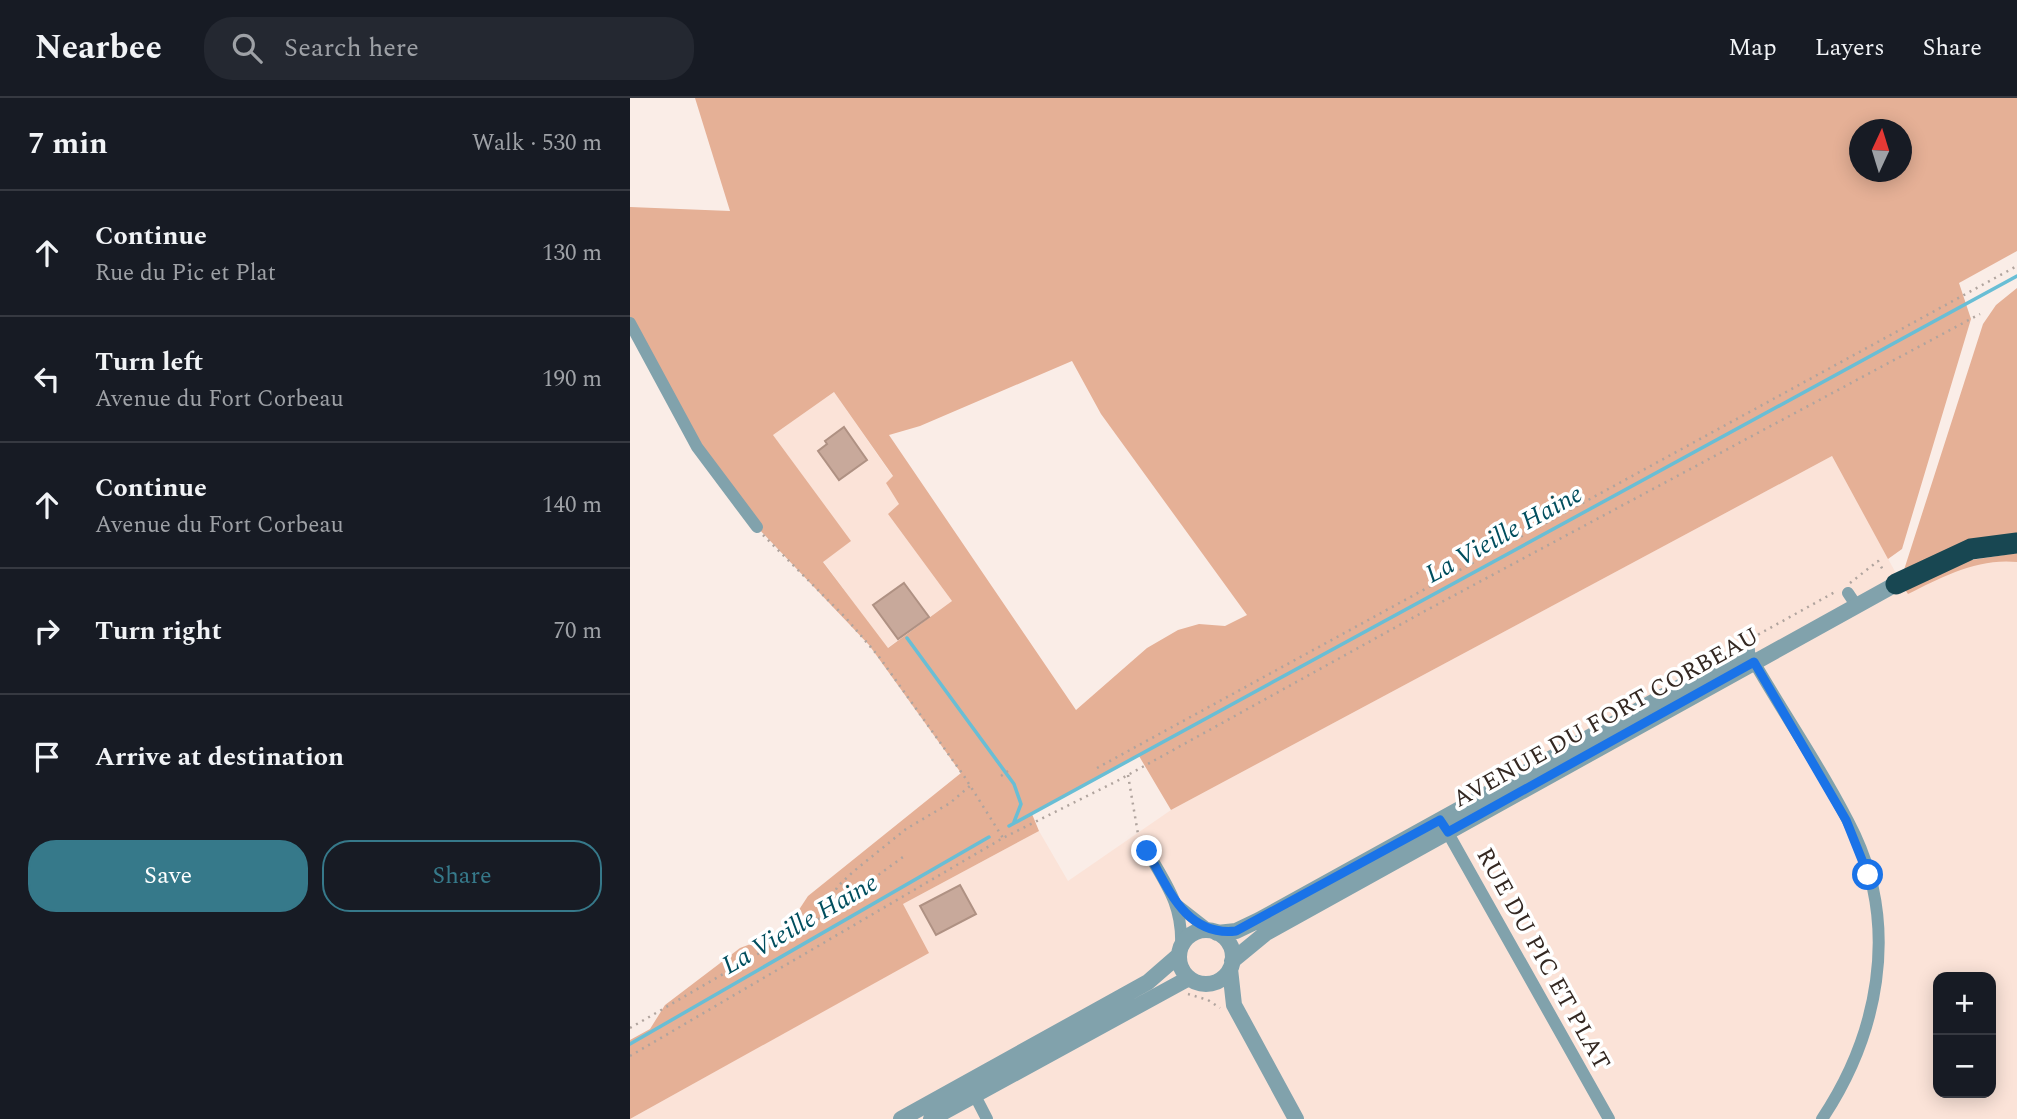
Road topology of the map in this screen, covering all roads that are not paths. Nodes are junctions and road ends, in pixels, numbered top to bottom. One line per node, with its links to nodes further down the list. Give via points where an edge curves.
1 (630, 323): 2 (street, via 697,447)
2 (757, 527)
3 (2017, 543): 4 (highway, via 1971,549)
4 (1896, 584): 5 (street, AVENUE DU FORT CORBEAU, via 1852,599)
5 (1751, 656): 6 (street, AVENUE DU FORT CORBEAU); 20 (street, via 1856,838 1877,921 1879,970 1872,1010 1856,1059)
6 (1444, 826): 9 (street, AVENUE DU FORT CORBEAU, via 1236,931); 11 (street, AVENUE DU FORT CORBEAU, via 1266,933); 19 (street, RUE DU PIC ET PLAT)
7 (1147, 851): 8 (street)
8 (1177, 904): 9 (street); 10 (street, via 1182,923)
9 (1213, 932): 10 (street, via 1192,934); 11 (street, via 1230,945)
10 (1180, 951): 12 (street, via 1180,964); 14 (street, via 1148,982)
11 (1231, 965): 12 (street, via 1219,980); 13 (street)
12 (1196, 981): 13 (street); 14 (street)
13 (1234, 1004): 18 (street)
14 (971, 1089): 15 (street); 16 (street); 17 (street)
15 (901, 1119)
16 (931, 1119)
17 (987, 1119)
18 (1296, 1119)
19 (1609, 1119)
20 (1822, 1119)

